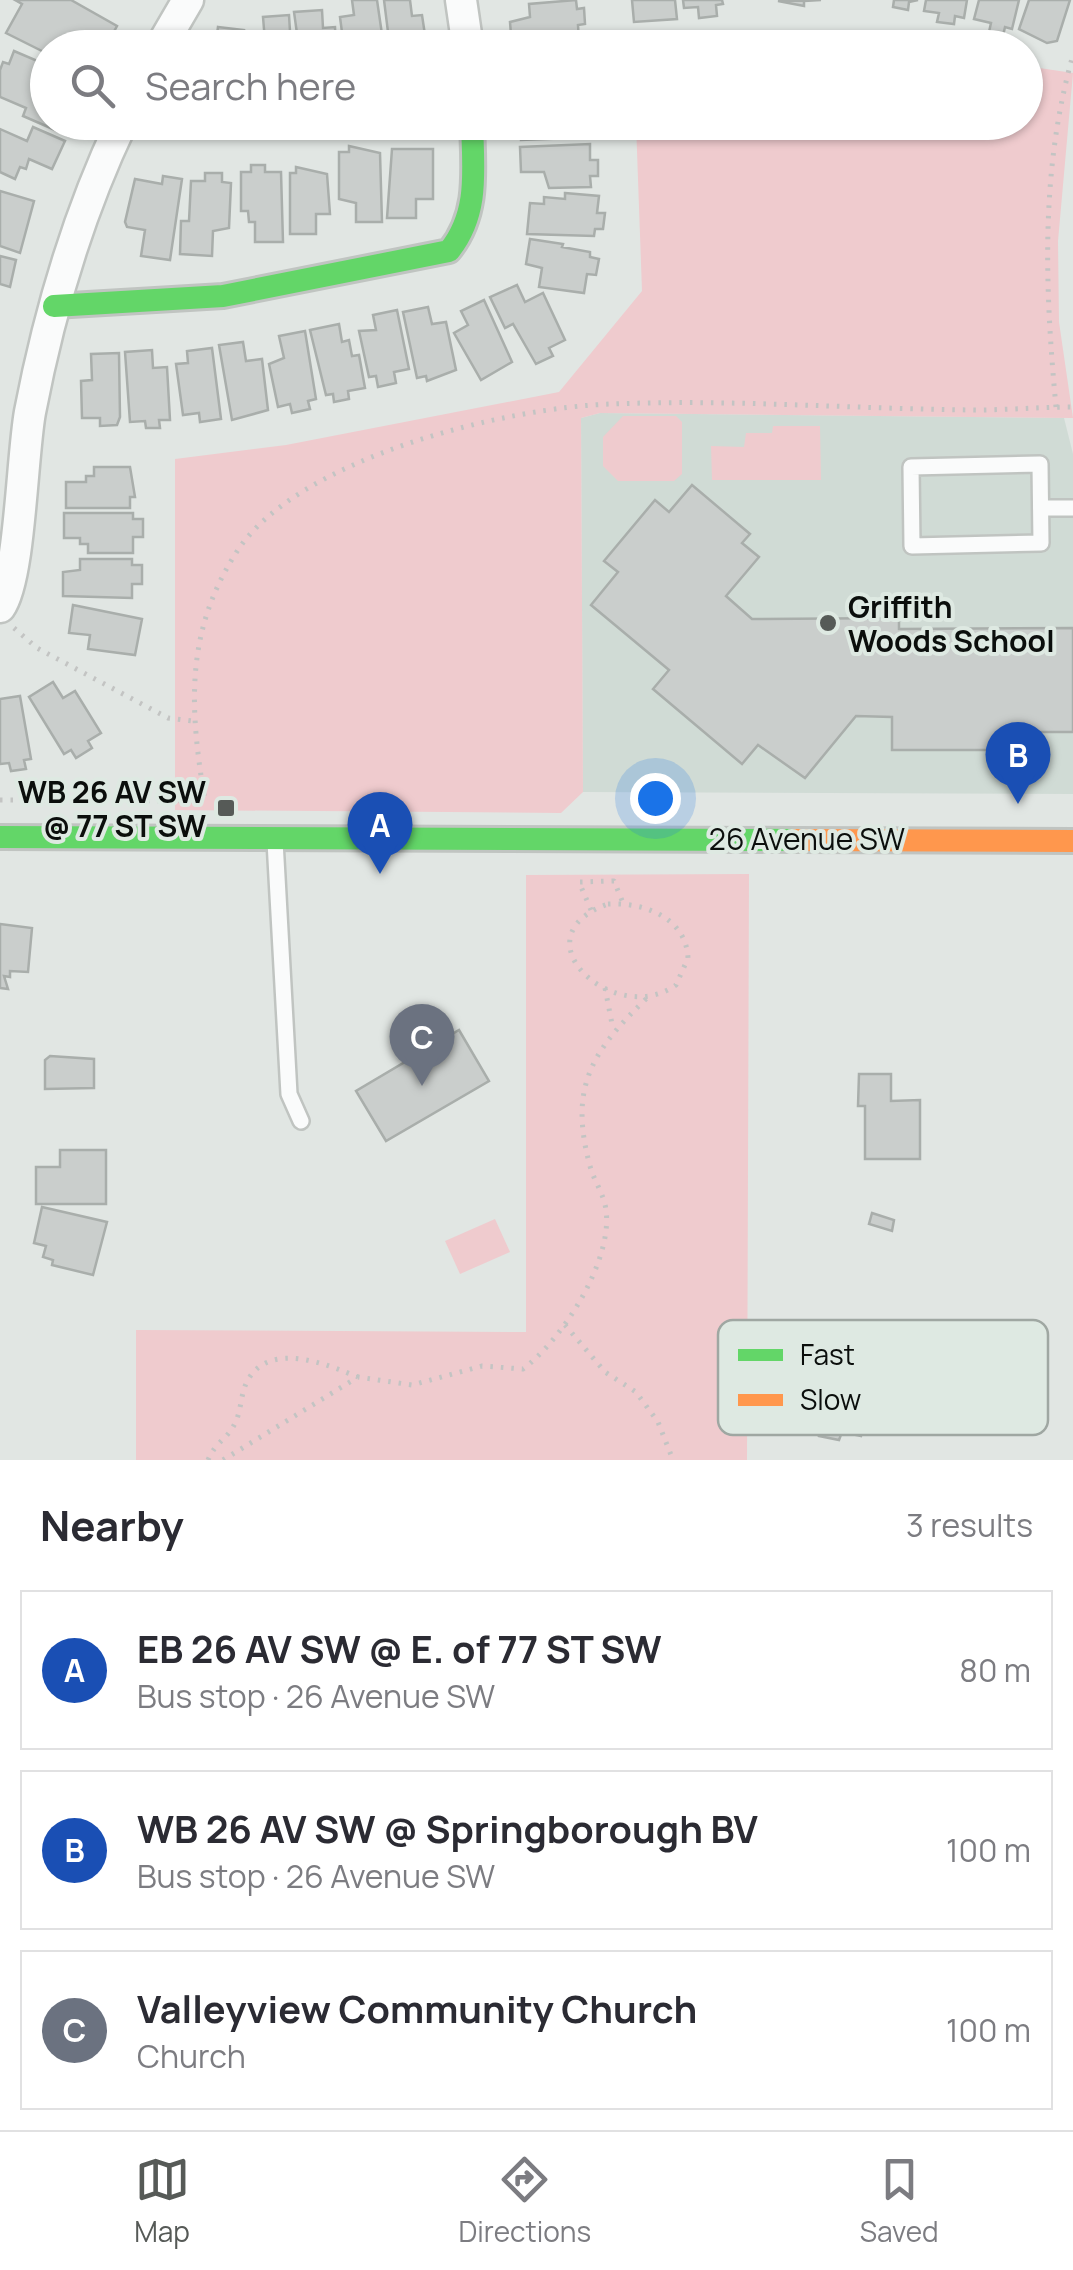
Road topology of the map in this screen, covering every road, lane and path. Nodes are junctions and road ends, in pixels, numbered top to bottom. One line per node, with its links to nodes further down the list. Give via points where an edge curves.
1 (188, 0): 3 (street)
2 (461, 0): 4 (street)
3 (170, 30)
4 (465, 30)
5 (1073, 55): 9 (path, via 1046,237)
6 (114, 140): 8 (street)
7 (472, 140): 8 (street, via 472,210 466,232 450,251 223,296)
8 (54, 306): 13 (street, via 29,418)
9 (1056, 407): 10 (path); 14 (path, via 582,406 447,434 355,464 310,485 236,552 197,654)
10 (1073, 407)
11 (1041, 508): 11 (lane, via 1040,464 911,467 912,546 1042,543); 12 (lane)
12 (1073, 508)
13 (6, 617): 14 (path, via 37,648 168,718)
14 (192, 722): 15 (path, via 205,801)
15 (0, 800)
16 (0, 837): 17 (street, 26 Avenue SW)
17 (274, 838): 18 (street, 26 Avenue SW); 24 (lane, via 290,1094)
18 (1073, 841)
19 (622, 903): 20 (path); 20 (path, via 614,880 579,882); 22 (path, via 661,915 688,948 683,976 667,991)
20 (592, 910): 21 (path, via 576,924 571,954 586,980)
21 (605, 988): 22 (path); 23 (path)
22 (648, 996): 23 (path)
23 (613, 1030): 25 (path, via 588,1073 582,1121 606,1212 603,1235 592,1278)
24 (301, 1121)
25 (566, 1325): 26 (path, via 523,1369 482,1366 412,1385); 29 (path, via 606,1372 636,1392)
26 (358, 1377): 27 (path, via 306,1358 258,1369 248,1379 236,1422); 28 (path)
27 (208, 1460)
28 (223, 1460)
29 (673, 1460)

